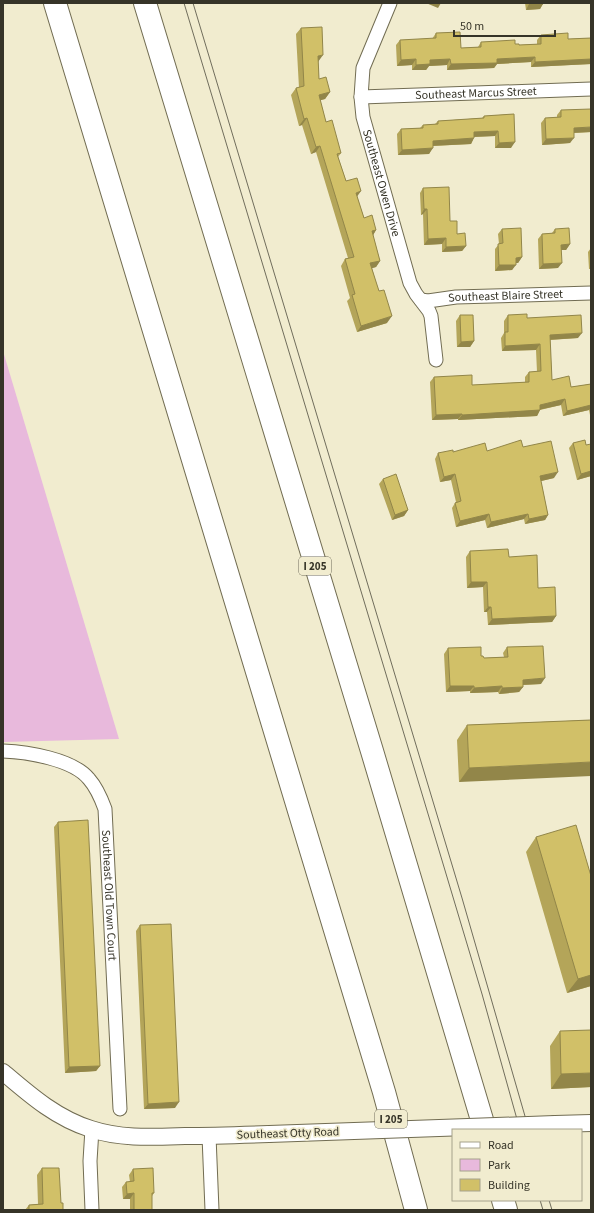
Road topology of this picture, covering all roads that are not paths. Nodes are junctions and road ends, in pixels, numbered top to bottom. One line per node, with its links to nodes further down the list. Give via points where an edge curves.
1 (55, 3): 18 (highway, I 205, via 384,1092)
2 (145, 3): 14 (highway, I 205)
3 (390, 3): 5 (street, Southeast Owen Drive, via 363,68)
4 (591, 89): 5 (street, Southeast Marcus Street)
5 (361, 97): 7 (street, Southeast Owen Drive, via 363,117 410,283)
6 (591, 292): 7 (street, Southeast Blaire Street, via 456,297 428,302)
7 (421, 300): 8 (street, Southeast Owen Drive, via 431,316)
8 (436, 360)
9 (3, 751): 11 (street, Southeast Old Town Court, via 53,758 72,766 88,777 98,791 105,809)
10 (3, 1072): 13 (street, Southeast Otty Road, via 37,1101 63,1117)
11 (120, 1109)
12 (591, 1123): 15 (street, Southeast Otty Road, bridge)
13 (92, 1129): 15 (street, Southeast Otty Road, via 121,1136); 16 (street)
14 (485, 1129)
15 (209, 1136): 17 (street)
16 (92, 1210)
17 (212, 1210)
18 (416, 1210)

